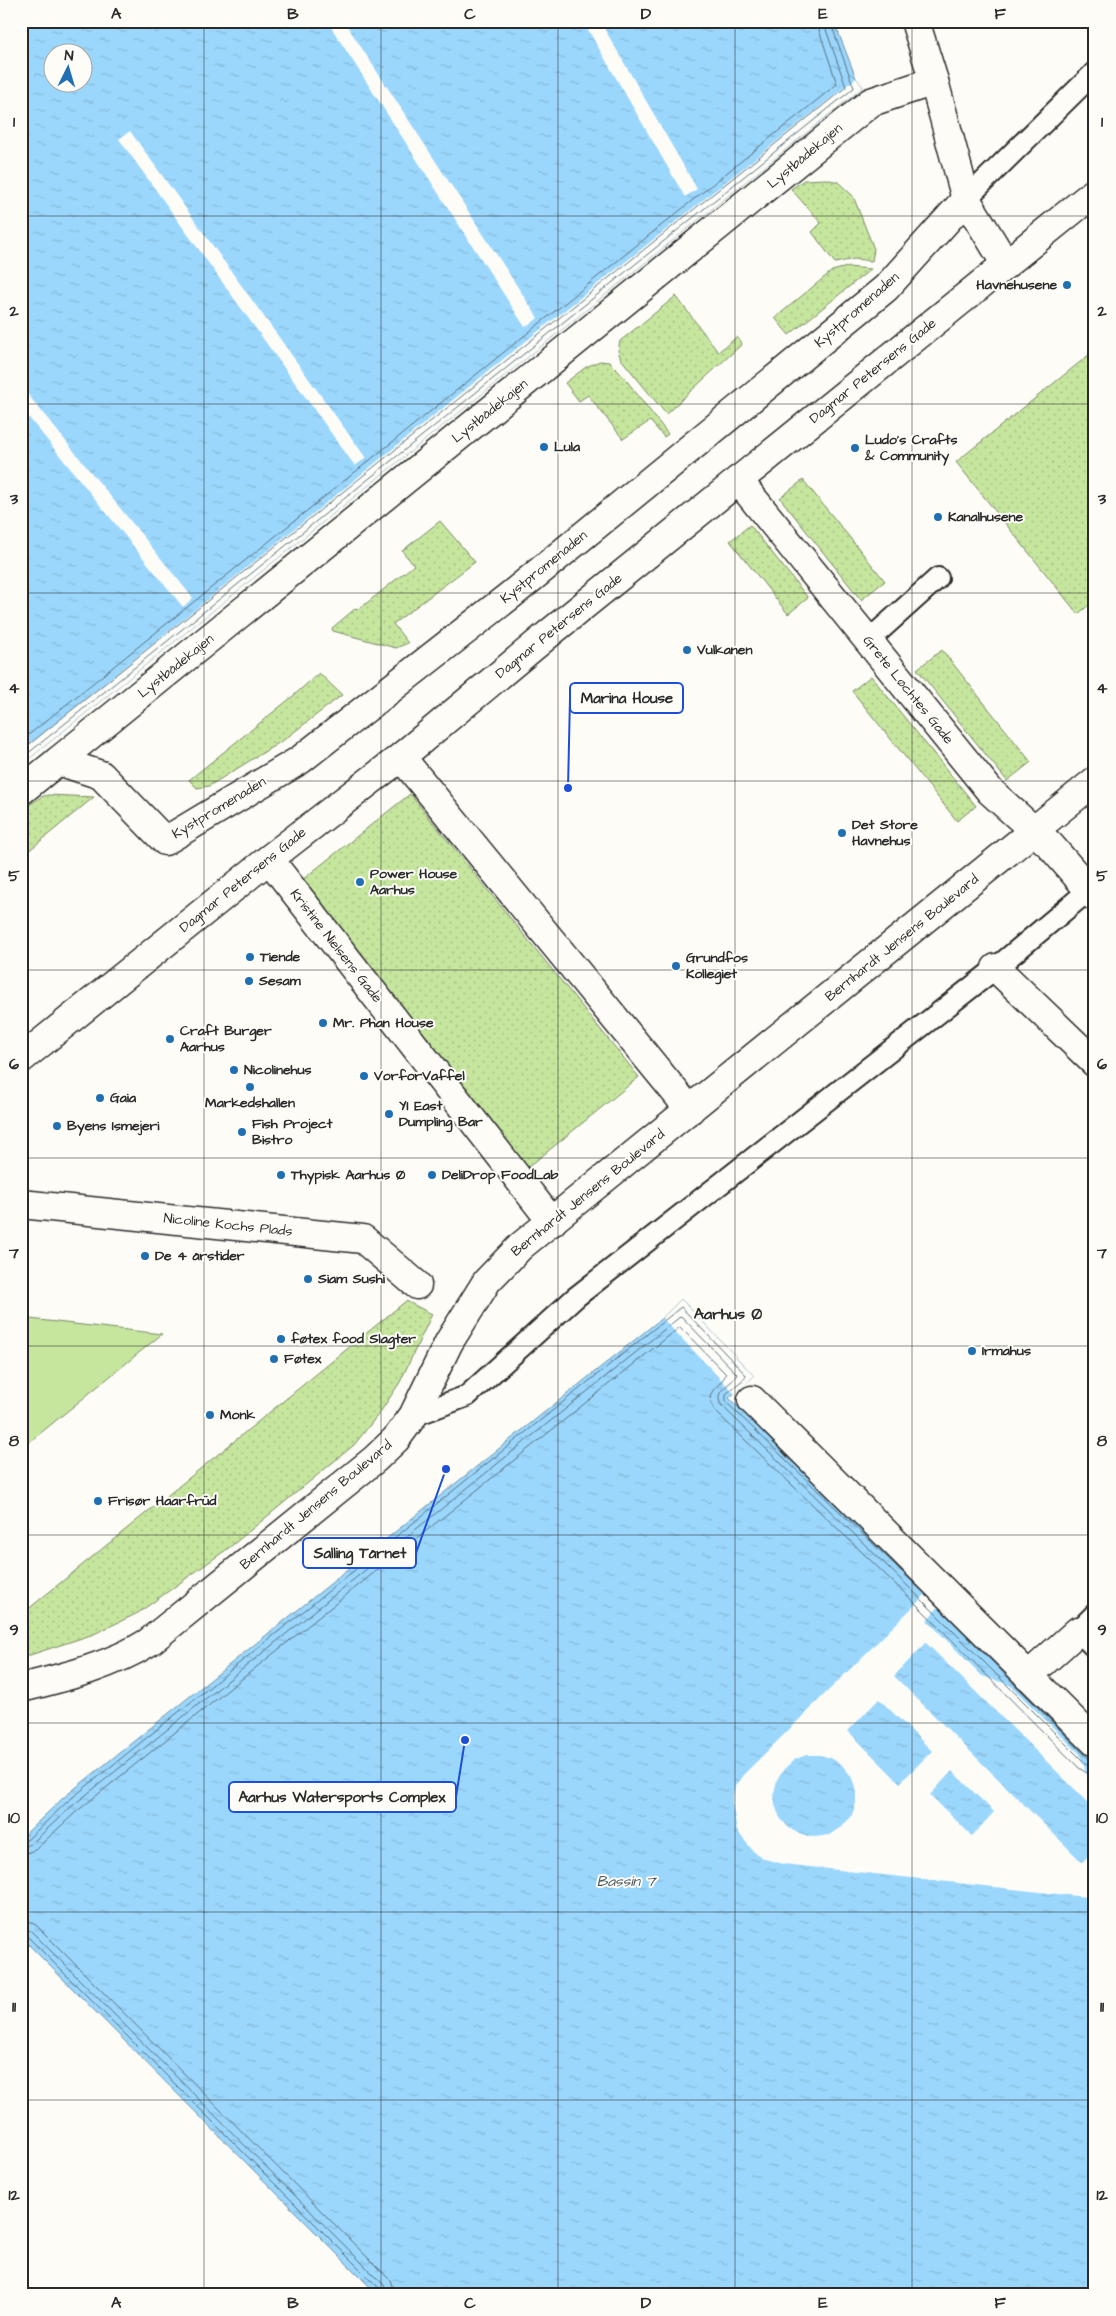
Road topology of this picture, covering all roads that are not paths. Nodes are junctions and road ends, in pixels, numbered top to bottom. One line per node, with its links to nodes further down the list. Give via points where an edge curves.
1 (915, 21): 3 (street)
2 (1095, 72): 5 (lane)
3 (934, 81): 5 (street); 11 (street, Lystbådekajen, via 871,102)
4 (1095, 192): 6 (street, Dagmar Petersens Gade)
5 (966, 199): 6 (street); 11 (street, Kystpromenaden, via 886,288 512,594 300,760 165,841 101,775)
6 (1005, 263): 7 (street, Dagmar Petersens Gade)
7 (738, 480): 9 (street, Grete Løchtes Gade); 10 (street, Dagmar Petersens Gade)
8 (938, 578): 9 (lane)
9 (868, 641): 14 (street, Grete Løchtes Gade, via 990,790)
10 (401, 757): 15 (street, Dagmar Petersens Gade); 20 (street)
11 (58, 761): 13 (street, Lystbådekajen)
12 (1095, 781): 14 (street, Bernhardt Jensens Boulevard)
13 (21, 790)
14 (1034, 830): 16 (street, Grete Løchtes Gade); 20 (street, Bernhardt Jensens Boulevard)
15 (268, 859): 18 (street, Dagmar Petersens Gade); 22 (street, Kristine Nielsens Gade)
16 (1092, 893): 17 (lane)
17 (996, 968): 19 (street); 25 (lane, via 576,1297 467,1396)
18 (21, 1059)
19 (1095, 1063)
20 (690, 1110): 22 (street, Bernhardt Jensens Boulevard)
21 (21, 1204): 23 (street, Nicoline Kochs Plads, via 363,1239)
22 (552, 1222): 25 (street, Bernhardt Jensens Boulevard, via 521,1246 487,1281 449,1342)
23 (417, 1286)
24 (752, 1400): 27 (street)
25 (413, 1416): 28 (street, Bernhardt Jensens Boulevard, via 375,1459 149,1642 106,1663)
26 (1089, 1631): 27 (street)
27 (1028, 1676): 29 (street)
28 (21, 1688)
29 (1095, 1742)

